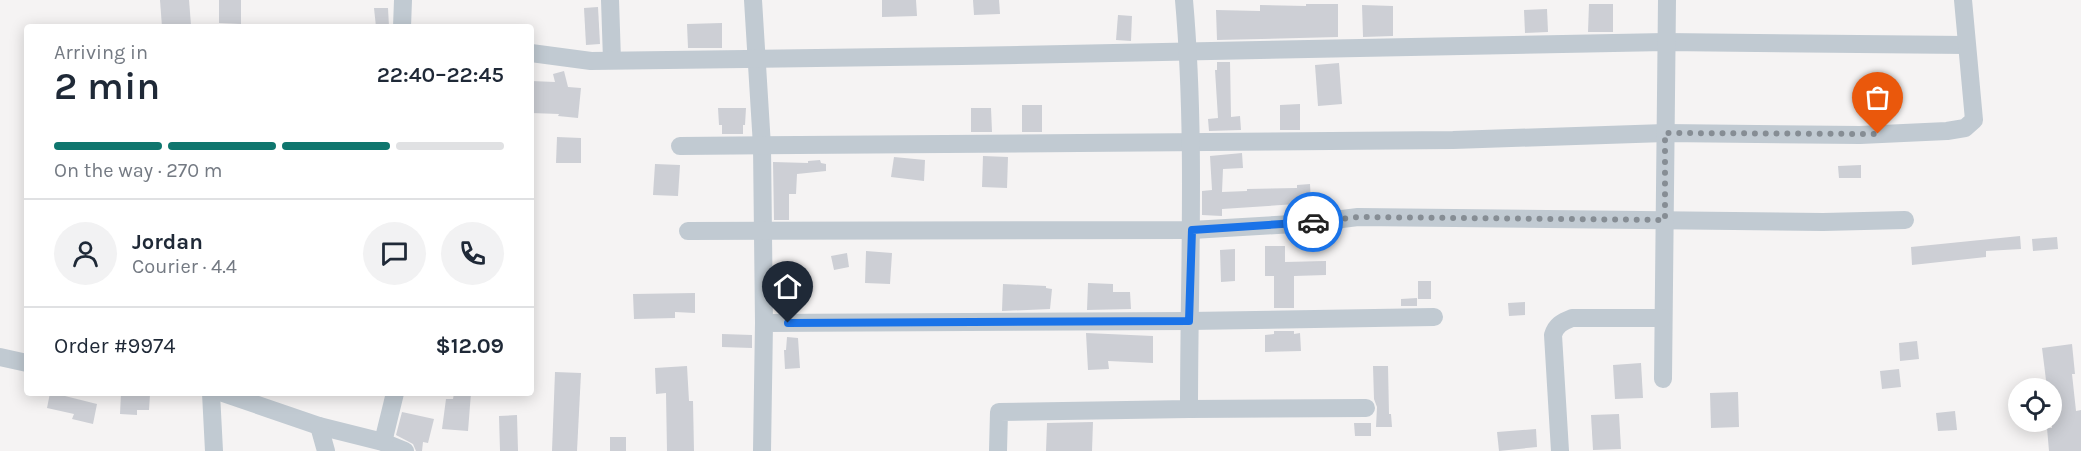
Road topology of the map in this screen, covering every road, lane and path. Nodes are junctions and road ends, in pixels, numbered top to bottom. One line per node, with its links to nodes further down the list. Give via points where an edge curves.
1 (403, 0): 7 (street)
2 (610, 0): 13 (street)
3 (753, 0): 12 (street)
4 (1184, 0): 10 (street)
5 (1667, 0): 8 (street)
6 (1963, 0): 9 (street)
7 (402, 24)
8 (1665, 42): 9 (street); 10 (street); 14 (street)
9 (1966, 45): 14 (street, via 1974,120 1965,128 1860,135)
10 (1189, 52): 12 (street); 15 (street)
11 (534, 53): 13 (street)
12 (756, 59): 13 (street); 17 (street)
13 (612, 60)
14 (1665, 133): 15 (street); 18 (street)
15 (1189, 142): 17 (street); 21 (street)
16 (680, 146): 17 (street)
17 (762, 146): 20 (street)
18 (1665, 220): 19 (street); 21 (street, via 1358,217); 24 (street)
19 (1905, 220)
20 (764, 230): 21 (street); 22 (street); 26 (street)
21 (1192, 230): 25 (street)
22 (688, 231)
23 (1434, 317): 25 (street)
24 (1662, 318): 29 (street); 42 (street, via 1572,318 1555,328)
25 (1189, 321): 26 (street); 34 (street)
26 (764, 323): 40 (street)
27 (0, 357): 28 (street)
28 (24, 362)
29 (1663, 379)
30 (211, 396): 37 (street)
31 (232, 396): 35 (street)
32 (394, 396): 36 (street)
33 (1366, 408): 34 (street)
34 (1189, 409): 41 (street, via 999,412)
35 (319, 426): 36 (street); 38 (street)
36 (383, 442): 39 (street)
37 (214, 451)
38 (326, 451)
39 (405, 451)
40 (762, 451)
41 (998, 451)
42 (1560, 451)

